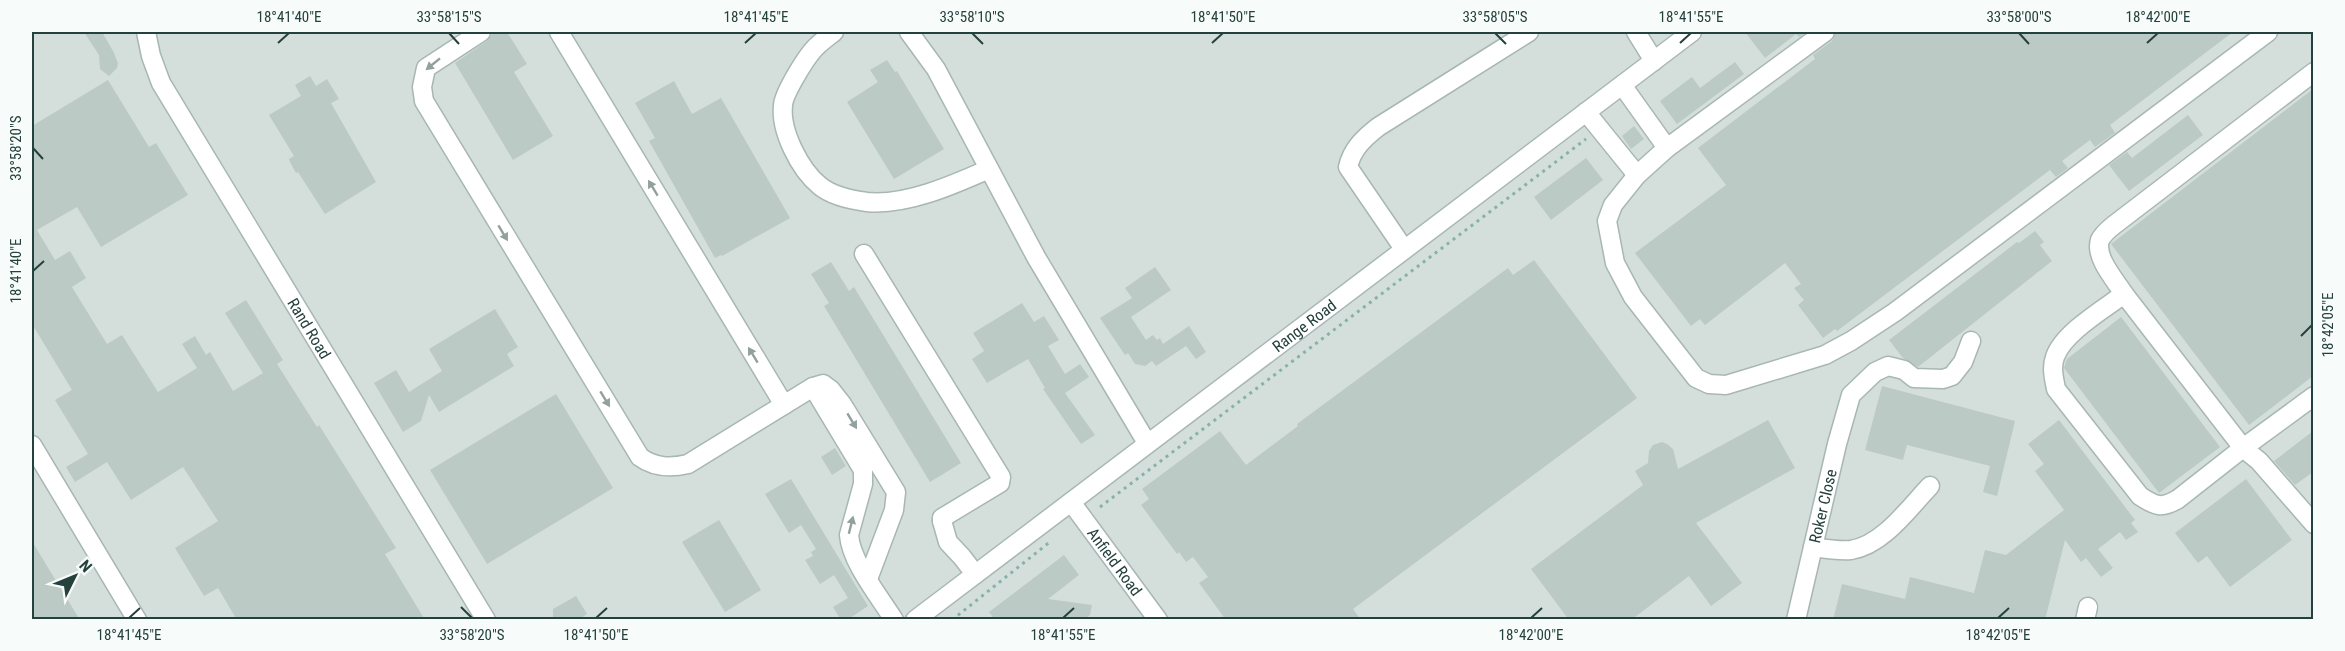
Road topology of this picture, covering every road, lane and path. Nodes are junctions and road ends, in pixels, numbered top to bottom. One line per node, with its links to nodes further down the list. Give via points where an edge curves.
1 (146, 32): 38 (street, Rand Road, via 160,83)
2 (481, 32): 25 (street, one-way to 25, via 426,68 424,101 640,457 660,466 688,464)
3 (559, 32): 25 (street, one-way to 3)
4 (834, 32): 17 (street, via 815,47 783,103 789,141 801,165 820,186 839,196 887,201 936,191)
5 (909, 32): 17 (street, via 936,69)
6 (1529, 32): 19 (street, via 1378,127 1351,156 1348,167)
7 (1636, 32): 11 (street)
8 (1692, 32): 11 (street, Range Road)
9 (1825, 32): 16 (street)
10 (2268, 32): 18 (street, via 1895,312 1825,355 1739,382 1716,385 1696,378 1633,297 1615,263 1607,221 1613,205)
11 (1654, 61): 13 (street, Range Road)
12 (2313, 72): 21 (street, via 2106,233 2100,241 2102,256)
13 (1622, 85): 14 (street, Range Road); 16 (street)
14 (1586, 112): 18 (street); 19 (street, Range Road)
15 (1590, 136): 31 (path)
16 (1667, 148): 18 (street)
17 (990, 169): 26 (street, via 1036,257)
18 (1636, 175)
19 (1404, 249): 26 (street, Range Road)
20 (864, 254): 35 (street, via 1001,477 1000,483 942,518)
21 (2124, 294): 28 (street); 28 (street, via 2062,344 2052,372 2056,389 2140,496 2160,507 2178,499)
22 (1971, 341): 34 (street, Roker Close, via 1963,363 1952,376 1914,378 1904,370 1888,366 1875,372 1851,394)
23 (813, 387): 25 (street); 36 (street, one-way to 23, via 849,535 863,470); 36 (street, one-way to 36, via 823,384 831,390 896,492 894,510)
24 (2313, 396): 28 (street)
25 (784, 405)
26 (1147, 443): 30 (street, Range Road)
27 (32, 445): 37 (street)
28 (2243, 448): 32 (street)
29 (1930, 486): 34 (street, via 1881,535 1865,545 1838,550)
30 (1071, 502): 35 (street, Range Road); 42 (street, Anfield Road)
31 (1100, 507)
32 (2313, 524)
33 (1051, 541): 41 (path)
34 (1813, 547): 43 (street, Roker Close)
35 (975, 574): 40 (street, Range Road)
36 (868, 579): 39 (street)
37 (137, 620)
38 (486, 620)
39 (894, 620)
40 (915, 620)
41 (952, 620)
42 (1158, 620)
43 (1796, 620)

